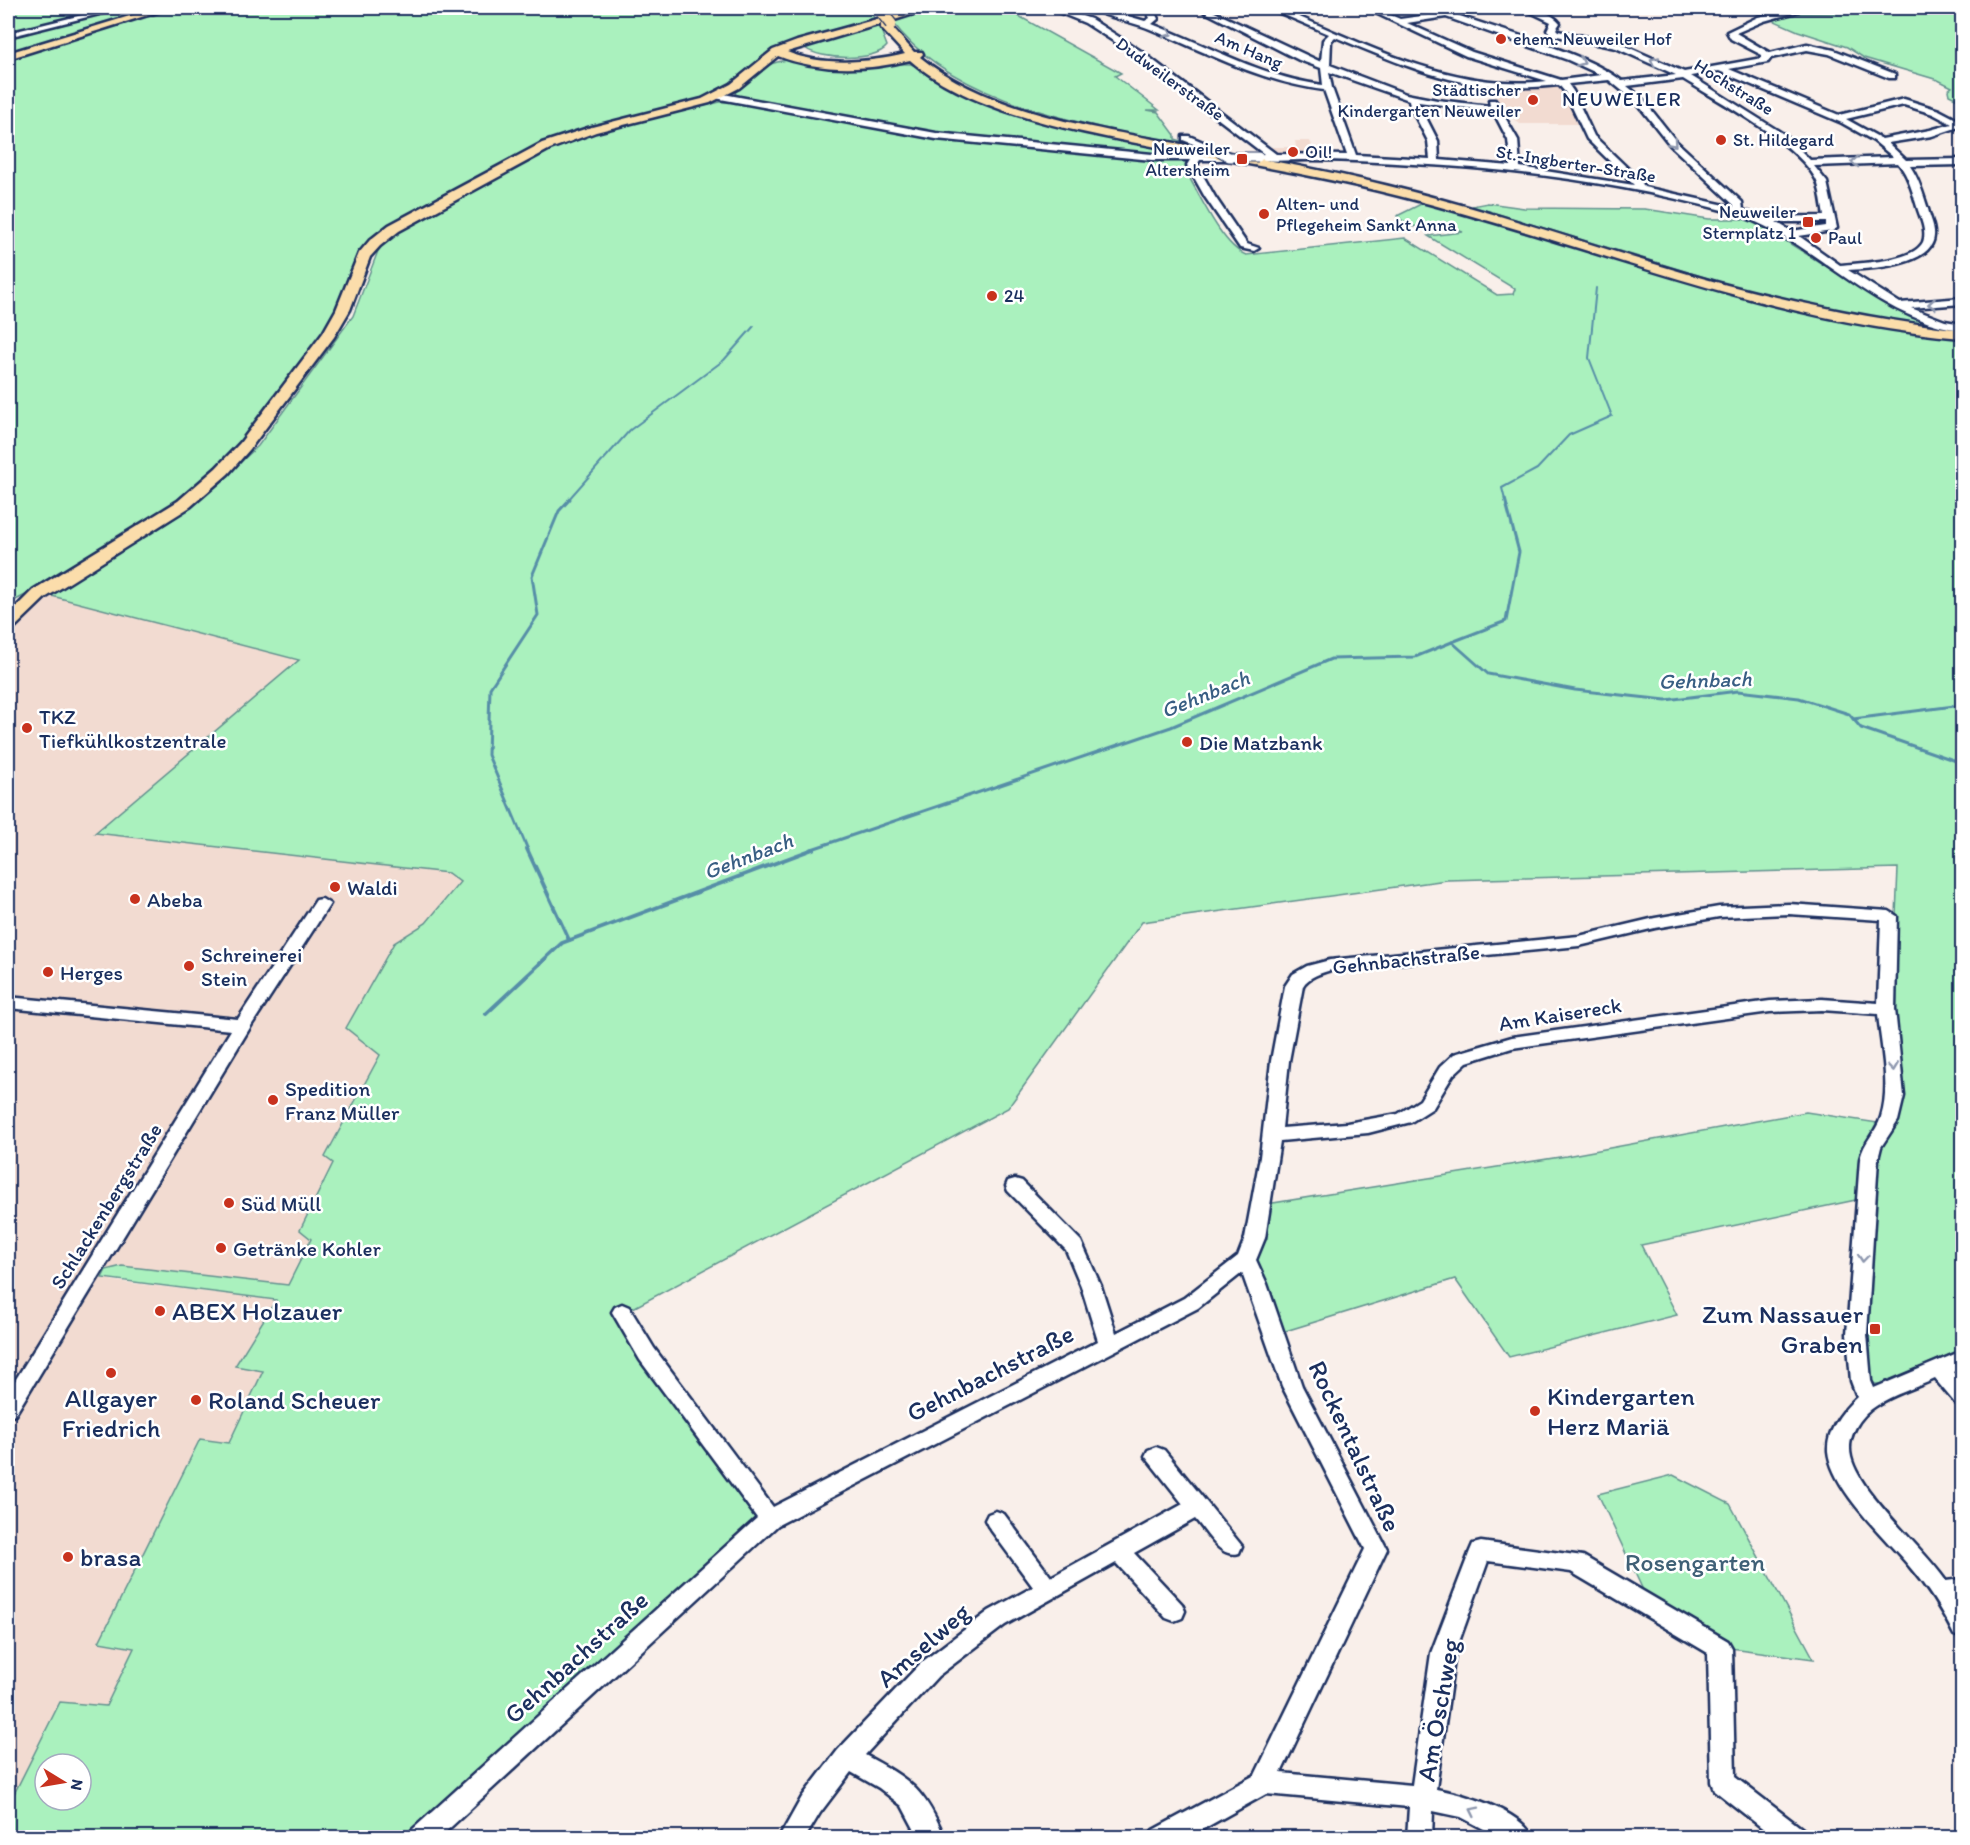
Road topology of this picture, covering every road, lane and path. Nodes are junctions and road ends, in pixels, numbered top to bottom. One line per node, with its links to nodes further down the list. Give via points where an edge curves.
1 (119, 8): 20 (street)
2 (165, 8): 25 (main road)
3 (927, 8): 23 (main road)
4 (1058, 8): 48 (street, Dudweilerstraße, via 1093,24 1137,53)
5 (1093, 8): 17 (street, Am Hang)
6 (1149, 8): 17 (street, via 1154,19)
7 (1201, 8): 32 (street)
8 (1272, 8): 21 (street)
9 (1369, 8): 16 (street)
10 (1428, 8): 15 (street)
11 (1491, 8): 15 (street)
12 (1526, 8): 19 (street, via 1554,20)
13 (1959, 8): 27 (street, via 1794,9 1731,32 1734,38)
14 (878, 11): 18 (main road)
15 (1447, 14): 16 (street); 22 (street)
16 (1402, 21): 37 (street, via 1469,54)
17 (1146, 24): 40 (street, Am Hang, one-way to 40, via 1274,80)
18 (888, 27): 28 (main road); 29 (main road, via 887,49)
19 (1552, 32): 22 (street); 34 (street, Hochstraße, one-way to 19, via 1626,49)
20 (8, 35)
21 (1333, 35): 32 (street, via 1327,40); 38 (street, via 1435,75)
22 (1518, 39): 36 (street, one-way to 36)
23 (801, 43): 24 (main road); 26 (main road, via 799,50)
24 (777, 52): 26 (main road); 30 (main road); 31 (main road)
25 (8, 56)
26 (814, 56): 29 (main road)
27 (1768, 56): 33 (street, via 1761,62); 35 (street, via 1808,46)
28 (915, 57): 29 (main road); 30 (main road, via 835,64); 66 (main road, via 944,80 1032,115 1414,196 1764,298)
29 (867, 58)
30 (799, 59): 31 (main road)
31 (761, 64): 41 (main road)
32 (1325, 66): 40 (street); 42 (street)
33 (1722, 69): 34 (street); 44 (street)
34 (1684, 75): 39 (street); 54 (street, Hochstraße, via 1775,132)
35 (1892, 76)
36 (1611, 77): 37 (street); 39 (street)
37 (1562, 83): 38 (street); 56 (street, via 1590,137 1638,183)
38 (1483, 84): 43 (street)
39 (1621, 84): 57 (street, one-way to 57, via 1690,161 1739,204)
40 (1328, 88): 49 (street)
41 (718, 96): 50 (street, St.-Ingberter-Straße, via 936,136); 67 (main road, via 552,143 382,237 364,256 329,334 222,471 184,504 57,582)
42 (1413, 99): 43 (street); 53 (street, via 1433,141)
43 (1496, 110): 55 (street, via 1513,140)
44 (1838, 118): 46 (street); 46 (street, via 1904,102 1960,124)
45 (1186, 138): 47 (street)
46 (1878, 142): 51 (street)
47 (1218, 154): 48 (street, St.-Ingberter-Straße, bridge); 50 (street, St.-Ingberter-Straße)
48 (1274, 157): 49 (street, St.-Ingberter-Straße)
49 (1352, 157): 53 (street, St.-Ingberter-Straße)
50 (1196, 158): 61 (street, via 1192,165 1210,197 1244,246)
51 (1902, 161): 52 (street); 54 (street, one-way to 54); 62 (street, via 1914,180 1928,225 1926,245 1899,260)
52 (1962, 162)
53 (1435, 163): 55 (street, St.-Ingberter-Straße)
54 (1809, 163): 58 (street, Hochstraße, via 1822,182)
55 (1516, 170): 56 (street, St.-Ingberter-Straße)
56 (1639, 189): 57 (street, St.-Ingberter-Straße)
57 (1735, 211): 59 (street, St.-Ingberter-Straße)
58 (1831, 219): 59 (street); 60 (street, via 1830,230)
59 (1763, 220): 60 (street, St.-Ingberter-Straße)
60 (1790, 234): 62 (street, St.-Ingberter-Straße)
61 (1254, 248)
62 (1838, 268): 64 (street, St.-Ingberter-Straße)
63 (1962, 301): 64 (street, one-way to 64)
64 (1901, 306): 65 (street, St.-Ingberter-Straße, via 1929,320)
65 (1962, 327)
66 (1962, 334)
67 (8, 624)
68 (322, 904): 71 (street, Schlackenbergstraße)
69 (8, 1002): 71 (street)
70 (1886, 1009): 72 (street, Am Kaisereck, via 1827,1004 1761,1009 1491,1048 1452,1062 1429,1101 1404,1117 1360,1127); 72 (street, Gehnbachstraße, via 1889,916 1851,911 1719,912 1579,941 1330,965 1313,970 1293,986); 80 (street, one-way to 80, via 1895,1096 1889,1121 1872,1146 1869,1159 1857,1334 1861,1382)
71 (243, 1026): 81 (street, Schlackenbergstraße)
72 (1271, 1135): 74 (street, Gehnbachstraße, via 1255,1238)
73 (1015, 1186): 76 (street, Gehnbachstraße, via 1074,1246)
74 (1246, 1260): 76 (street, Gehnbachstraße, via 1191,1303); 93 (street, Rockentalstraße, via 1292,1386 1376,1549)
75 (622, 1312): 84 (street, via 646,1354)
76 (1108, 1344): 84 (street, Gehnbachstraße)
77 (1962, 1359): 78 (street)
78 (1939, 1370): 79 (street); 80 (street)
79 (1962, 1397)
80 (1869, 1399): 89 (street, via 1849,1417 1841,1436 1840,1456 1850,1478 1871,1506)
81 (8, 1409)
82 (1155, 1456): 83 (street)
83 (1198, 1507): 86 (street); 87 (street, Amselweg)
84 (770, 1519): 95 (street, Gehnbachstraße)
85 (996, 1520): 88 (street)
86 (1231, 1546)
87 (1118, 1551): 88 (street, Amselweg); 90 (street)
88 (1048, 1590): 92 (street, Amselweg, via 997,1618 930,1669)
89 (1952, 1590): 91 (street)
90 (1174, 1611)
91 (1962, 1628)
92 (847, 1758): 96 (street, Amselweg); 97 (street, via 888,1780 910,1798)
93 (1264, 1783): 94 (street); 98 (street)
94 (1422, 1797): 99 (street, Am Öschweg); 100 (street, one-way to 94, via 1465,1806); 101 (street, Am Öschweg, via 1443,1653 1481,1551 1575,1563 1720,1648 1723,1782)
95 (421, 1838)
96 (791, 1838)
97 (933, 1838)
98 (1162, 1838)
99 (1419, 1838)
100 (1521, 1838)
101 (1795, 1838)

